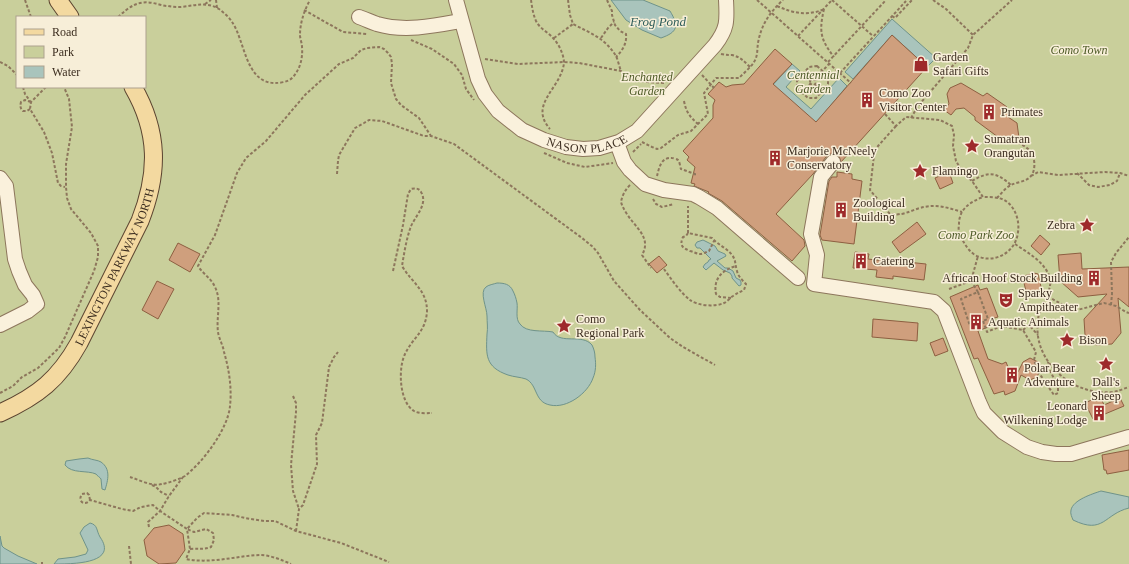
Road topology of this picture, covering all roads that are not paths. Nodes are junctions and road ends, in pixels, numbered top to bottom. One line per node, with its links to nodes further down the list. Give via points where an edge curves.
1 (58, 0): 4 (main road)
2 (456, 0): 6 (lane, NASON PLACE)
3 (726, 0): 8 (lane, NASON PLACE, via 726,27 715,45 637,131)
4 (69, 16)
5 (359, 17): 6 (lane, via 376,24 408,28)
6 (461, 21): 8 (lane, NASON PLACE, via 485,94 498,111 522,130 566,147 599,148)
7 (134, 88): 13 (main road, LEXINGTON PARKWAY NORTH, via 146,115 154,150 151,186 140,221 70,359 46,386 23,403)
8 (617, 143): 11 (lane, via 624,162 645,184 693,194 717,208)
9 (833, 162): 14 (lane, via 821,178 811,234 816,255 814,284 934,302 944,311 984,413 1003,432 1027,447 1049,453 1070,454)
10 (0, 178): 12 (lane, via 6,186 14,259 25,285 37,304)
11 (798, 278)
12 (0, 325)
13 (0, 413)
14 (1129, 437)

